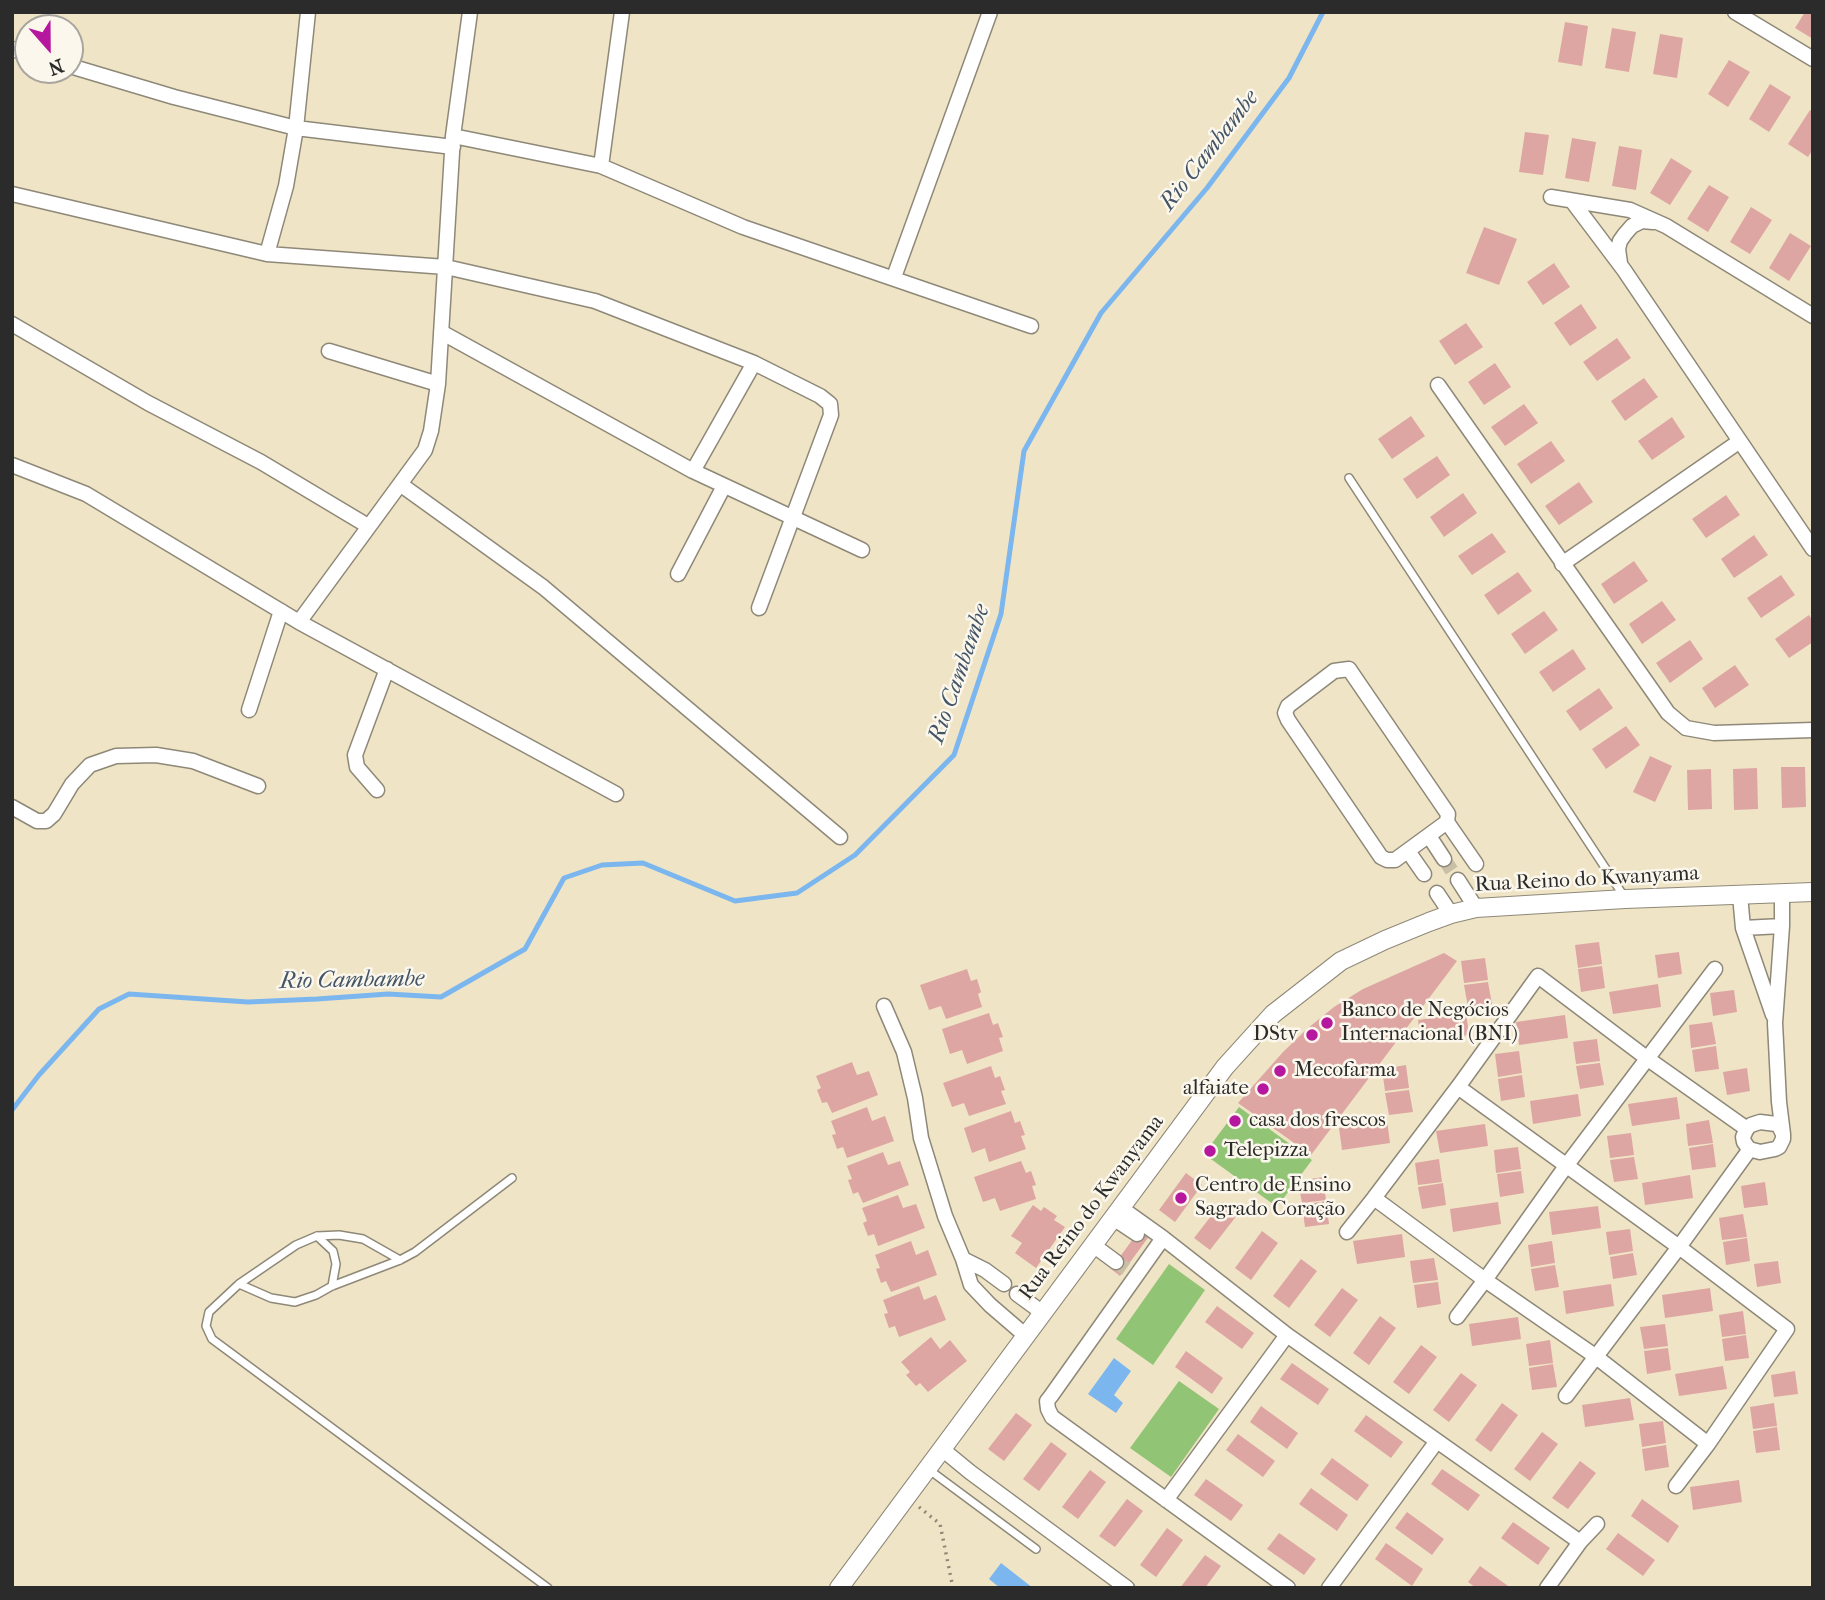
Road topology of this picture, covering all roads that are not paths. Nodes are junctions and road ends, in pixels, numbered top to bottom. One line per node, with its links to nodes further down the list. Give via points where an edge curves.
1 (308, 12): 8 (street)
2 (470, 12): 9 (street)
3 (622, 12): 10 (street)
4 (990, 12): 18 (street)
5 (1735, 12): 6 (street)
6 (1813, 59)
7 (84, 70): 8 (street)
8 (296, 128): 9 (street); 15 (street)
9 (453, 142): 10 (street); 16 (street)
10 (601, 166): 18 (street, via 743,227)
11 (12, 194): 15 (street)
12 (1551, 197): 13 (street)
13 (1572, 201): 14 (street, via 1630,210); 17 (street)
14 (1666, 226): 17 (street, via 1642,221 1632,226 1618,249); 19 (street)
15 (267, 254): 16 (street)
16 (446, 267): 22 (street); 24 (street, via 595,301)
17 (1624, 270): 27 (street)
18 (894, 277): 21 (street)
19 (1813, 316)
20 (12, 324): 34 (street)
21 (1031, 326)
22 (441, 332): 25 (street); 29 (street)
23 (329, 351): 25 (street)
24 (754, 363): 29 (street); 33 (street, via 830,404 831,415)
25 (438, 384): 31 (street, via 425,450)
26 (1438, 385): 37 (street)
27 (1740, 441): 35 (street); 37 (street)
28 (12, 465): 40 (street, via 86,494)
29 (693, 471): 32 (street)
30 (1349, 478): 61 (lane)
31 (400, 484): 34 (street); 51 (street, via 543,587)
32 (724, 485): 33 (street); 38 (street)
33 (792, 518): 36 (street); 39 (street)
34 (368, 526): 41 (street)
35 (1813, 549)
36 (862, 550)
37 (1562, 564): 44 (street, via 1668,713 1686,728 1714,733)
38 (678, 574)
39 (759, 608)
40 (281, 611): 41 (street); 43 (street)
41 (299, 622): 42 (street)
42 (387, 669): 46 (street, via 355,755 357,767); 47 (street)
43 (249, 710)
44 (1813, 730)
45 (258, 786): 48 (street, via 193,761 156,755 117,756 90,765 46,821)
46 (377, 790)
47 (617, 794)
48 (12, 807)
49 (1447, 822): 50 (street); 52 (street, via 1446,809 1349,669 1334,671 1288,706 1286,717 1381,857 1391,861); 54 (street)
50 (1429, 836): 52 (street); 53 (street)
51 (840, 837)
52 (1408, 851): 55 (street)
53 (1444, 859)
54 (1476, 864)
55 (1424, 874)
56 (1458, 880): 62 (street)
57 (1813, 892): 59 (street, Rua Reino do Kwanyama)
58 (1437, 893): 63 (street)
59 (1782, 893): 60 (street, Rua Reino do Kwanyama); 64 (street)
60 (1740, 895): 61 (street, Rua Reino do Kwanyama); 65 (street)
61 (1625, 899): 62 (street, Rua Reino do Kwanyama)
62 (1476, 908): 63 (street, Rua Reino do Kwanyama)
63 (1451, 914): 79 (street, Rua Reino do Kwanyama, via 1341,961 1273,1014 1225,1067)
64 (1782, 926): 65 (street); 68 (street)
65 (1743, 928): 68 (street)
66 (1715, 969): 69 (street)
67 (884, 1006): 85 (street, via 904,1052 921,1138 945,1216)
68 (1775, 1023): 71 (street)
69 (1648, 1059): 70 (street, via 1538,976); 73 (street); 76 (street)
70 (1458, 1087): 76 (street); 78 (street)
71 (1779, 1102): 72 (street); 74 (street)
72 (1767, 1122): 73 (street); 74 (street, via 1779,1126)
73 (1747, 1129): 75 (street, via 1743,1137)
74 (1783, 1134): 75 (street, via 1775,1149)
75 (1750, 1149): 84 (street)
76 (1566, 1166): 84 (street); 88 (street)
77 (512, 1178): 86 (lane)
78 (1374, 1198): 80 (street); 88 (street)
79 (1117, 1213): 82 (street); 82 (street); 83 (street, Rua Reino do Kwanyama)
80 (1347, 1232)
81 (317, 1236): 86 (lane, via 363,1239); 89 (lane); 91 (lane, via 333,1251)
82 (1151, 1240): 87 (street); 95 (street)
83 (1093, 1245): 87 (street); 93 (street, Rua Reino do Kwanyama)
84 (1679, 1247): 97 (street); 100 (street, via 1787,1329)
85 (964, 1259): 90 (street); 96 (street, via 971,1285)
86 (400, 1260): 91 (lane)
87 (1126, 1269): 104 (street, via 1047,1402 1048,1409 1052,1417)
88 (1485, 1280): 94 (street); 97 (street)
89 (239, 1284): 91 (lane, via 271,1298 295,1302); 108 (lane, via 209,1312 206,1326 212,1339)
90 (1004, 1284)
91 (332, 1286)
92 (1017, 1294): 93 (street)
93 (1042, 1313): 96 (street, Rua Reino do Kwanyama)
94 (1457, 1317)
95 (1287, 1335): 99 (street); 104 (street)
96 (1026, 1336): 101 (street, Rua Reino do Kwanyama)
97 (1595, 1356): 98 (street); 100 (street)
98 (1566, 1396)
99 (1437, 1441): 106 (street); 112 (street)
100 (1708, 1444): 103 (street)
101 (942, 1449): 102 (street, Rua Reino do Kwanyama); 110 (street)
102 (927, 1468): 107 (lane); 109 (street, Rua Reino do Kwanyama)
103 (1676, 1486)
104 (1166, 1500): 111 (street)
105 (1597, 1524): 106 (street)
106 (1580, 1542): 113 (street)
107 (1035, 1549)
108 (548, 1588)
109 (839, 1588)
110 (1127, 1588)
111 (1288, 1588)
112 (1329, 1588)
113 (1547, 1588)

